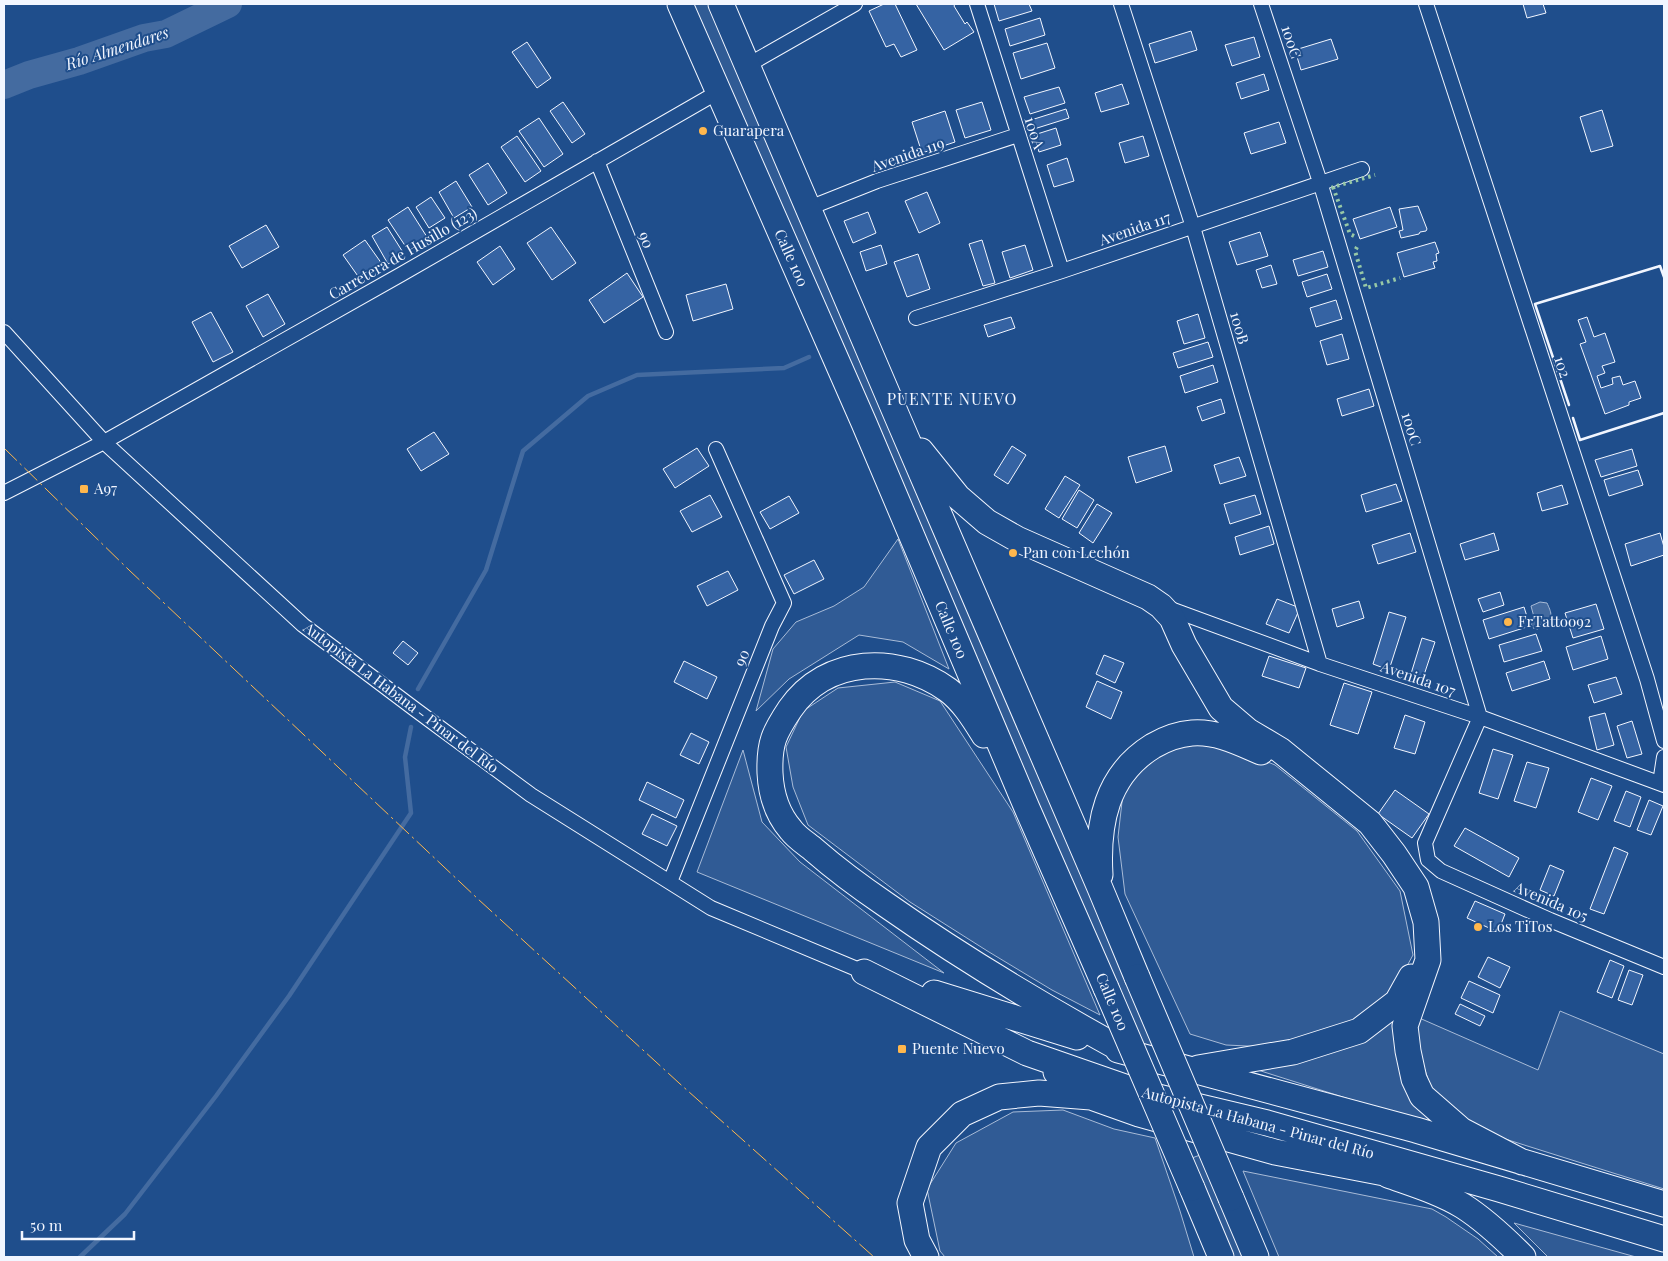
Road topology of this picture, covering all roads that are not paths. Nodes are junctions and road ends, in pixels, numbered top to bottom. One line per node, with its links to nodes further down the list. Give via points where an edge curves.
1 (680, 4): 9 (highway, Calle 100)
2 (721, 4): 8 (highway)
3 (855, 4): 8 (street)
4 (977, 4): 10 (street, 100A)
5 (1121, 4): 15 (street, 100B)
6 (1262, 4): 13 (street, 100C)
7 (1426, 4): 27 (street, 102, via 1647,680)
8 (748, 66): 14 (highway)
9 (718, 92): 11 (street, Carretera de Husillo (123)); 30 (highway, Calle 100, via 870,437)
10 (1018, 135): 14 (street, Avenida 119, via 877,181); 16 (street, 100A)
11 (597, 161): 19 (street, 90); 21 (street, Carretera de Husillo (123))
12 (1362, 169): 13 (street, Avenida 117)
13 (1320, 182): 15 (street, Avenida 117); 26 (street, 100C)
14 (809, 208): 20 (highway)
15 (1193, 227): 16 (street, Avenida 117); 25 (street, 100B)
16 (1062, 271): 17 (street, Avenida 117)
17 (916, 318)
18 (4, 332): 21 (street, Autopista La Habana - Pinar del Río)
19 (666, 332)
20 (898, 421): 24 (highway, via 958,497 987,522); 32 (highway)
21 (104, 442): 23 (street, Carretera de Husillo (123)); 31 (street, Autopista La Habana - Pinar del Río, via 303,625 531,795)
22 (716, 449): 31 (street, 90, via 784,603)
23 (4, 493)
24 (1161, 606): 25 (street, Avenida 107); 40 (highway, via 1172,618 1221,708 1248,731 1280,750 1370,823 1400,862 1416,888 1426,922 1428,960 1405,1026 1414,1079 1422,1096 1442,1116 1461,1130)
25 (1320, 664): 26 (street, Avenida 107)
26 (1480, 718): 29 (street, Avenida 107); 33 (street, Avenida 105, via 1425,843 1428,860 1440,871)
27 (1664, 742)
28 (1664, 757): 29 (street)
29 (1662, 784)
30 (1026, 808): 35 (highway, via 972,714 948,690 915,672 876,664 836,671 798,698 772,740 771,784 776,806 791,830 844,876 946,946); 42 (highway, Calle 100, bridge)
31 (670, 882): 34 (street, Autopista La Habana - Pinar del Río, via 711,908)
32 (1100, 888): 37 (highway, via 1100,832 1106,806 1120,775 1143,753 1167,738 1193,732 1224,736 1276,758 1360,825 1408,896 1419,938 1413,972 1398,1002 1359,1031 1293,1052); 49 (highway, bridge)
33 (1664, 967)
34 (864, 972): 35 (highway, Autopista La Habana - Pinar del Río); 36 (highway, Autopista La Habana - Pinar del Río)
35 (1124, 1051): 37 (highway, Autopista La Habana - Pinar del Río)
36 (1027, 1053): 38 (highway, Autopista La Habana - Pinar del Río); 39 (highway)
37 (1188, 1070): 40 (highway, Autopista La Habana - Pinar del Río, via 1416,1130)
38 (1145, 1094): 39 (highway); 43 (highway, Autopista La Habana - Pinar del Río, via 1267,1123)
39 (1094, 1098): 41 (highway, via 1275,1152); 46 (highway, via 1038,1093 999,1097 962,1114 929,1147 910,1203 917,1240)
40 (1522, 1162): 44 (highway, Autopista La Habana - Pinar del Río)
41 (1383, 1174): 43 (highway); 50 (highway, via 1464,1206)
42 (1192, 1188): 47 (highway); 48 (highway, Calle 100)
43 (1499, 1189): 45 (highway, Autopista La Habana - Pinar del Río)
44 (1664, 1204)
45 (1664, 1239)
46 (926, 1257)
47 (1209, 1257)
48 (1221, 1257)
49 (1256, 1257)
50 (1523, 1257)

